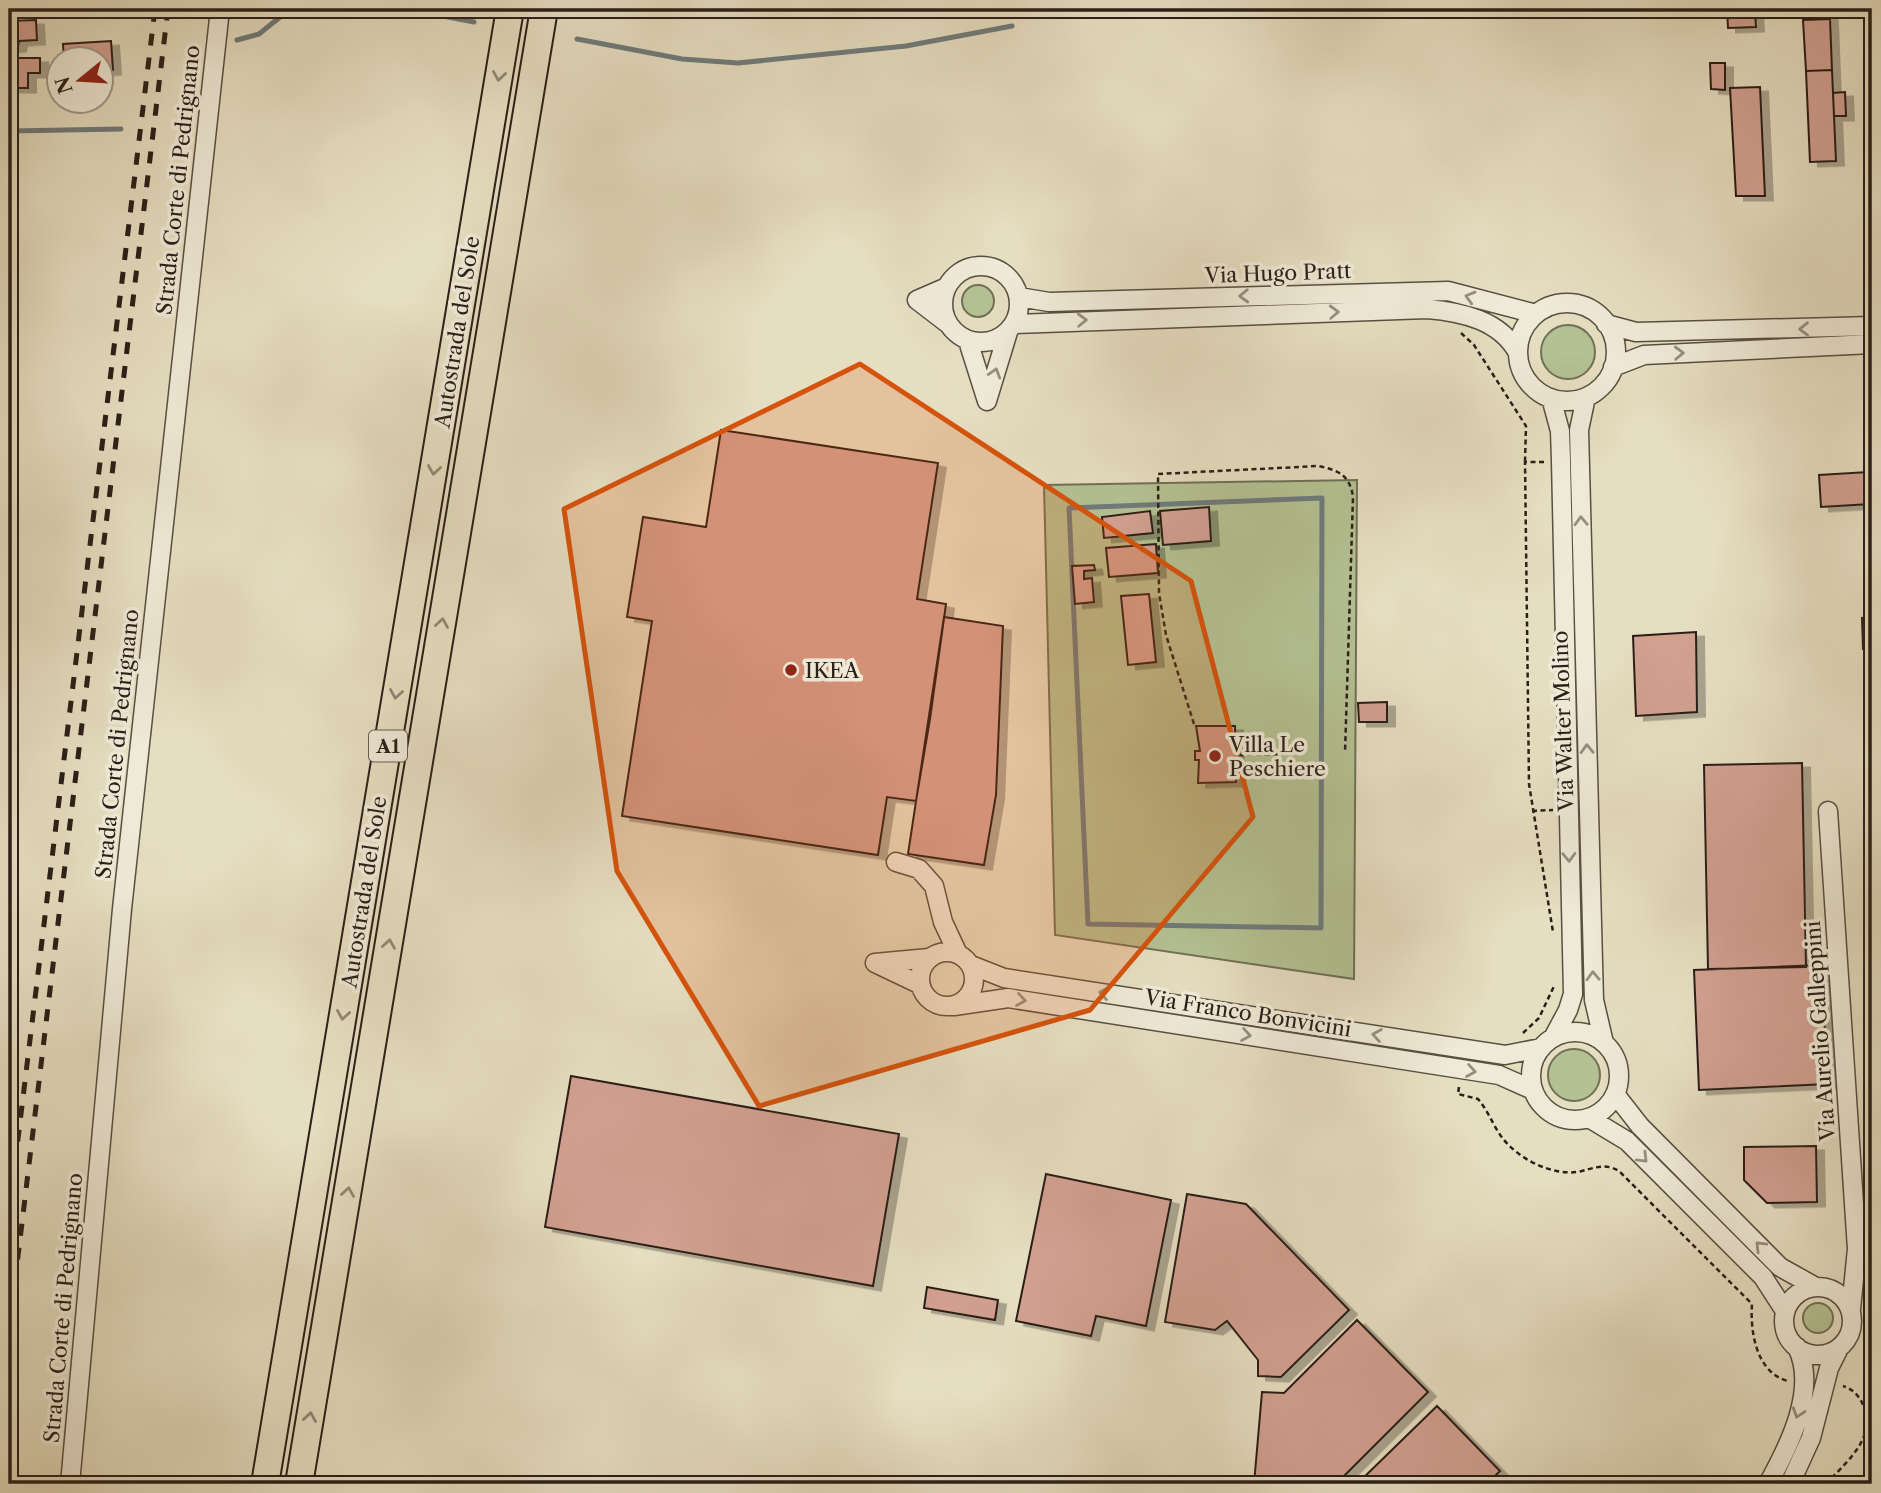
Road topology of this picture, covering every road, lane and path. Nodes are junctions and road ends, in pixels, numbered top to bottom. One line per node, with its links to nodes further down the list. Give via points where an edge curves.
1 (220, 9): 41 (street, Strada Corte di Pedrignano, via 122,909)
2 (510, 9): 42 (highway, Autostrada del Sole / A1, one-way to 42)
3 (544, 9): 43 (highway, Autostrada del Sole / A1, one-way to 3)
4 (947, 287): 5 (street, via 965,269 989,266 1009,277); 7 (street, via 943,311); 7 (street, via 917,300)
5 (1019, 297): 6 (street, Via Hugo Pratt, one-way to 5, via 1448,291 1049,302); 11 (street)
6 (1536, 314): 8 (street, via 1555,304 1571,303 1587,307); 14 (street, via 1520,337)
7 (947, 323): 12 (street)
8 (1606, 324): 9 (street, one-way to 8, via 1636,332); 15 (street, via 1615,341)
9 (1872, 326)
10 (1454, 327): 18 (path, via 1474,345 1526,426)
11 (1011, 328): 12 (street, via 989,342); 12 (street, one-way to 11, via 987,401); 14 (street, Via Hugo Pratt, one-way to 14, via 1427,309 1447,310 1491,324 1504,332)
12 (968, 341)
13 (1872, 344): 15 (street, one-way to 13, via 1644,355)
14 (1518, 353): 17 (street, via 1529,383)
15 (1613, 367): 16 (street, via 1601,387)
16 (1586, 397): 17 (street); 31 (street, Via Walter Molino, one-way to 16, via 1594,1000 1579,430)
17 (1551, 398): 30 (street, Via Walter Molino, one-way to 30, via 1562,461 1573,994 1569,1010)
18 (1525, 462)
19 (1194, 724): 20 (path, via 1166,635 1161,603 1158,474 1318,466 1346,477 1353,497)
20 (1345, 753)
21 (1288, 754): 22 (path)
22 (1239, 755)
23 (1828, 811): 35 (street, Via Aurelio Galleppini)
24 (896, 862): 25 (street, via 926,876)
25 (943, 922): 26 (street); 27 (street)
26 (931, 956): 27 (street, Via Franco Bonvicini, via 942,951); 28 (street, via 920,970); 28 (street, Via Franco Bonvicini, via 875,963)
27 (964, 960): 29 (street, via 972,989); 30 (street, Via Franco Bonvicini, one-way to 27, via 1516,1054 1492,1053 1004,978)
28 (919, 984): 29 (street, via 928,1000)
29 (954, 1006): 32 (street, Via Franco Bonvicini, one-way to 32, via 1008,998 1499,1075)
30 (1547, 1043): 31 (street, via 1574,1032); 32 (street, Via Walter Molino, via 1532,1068)
31 (1604, 1043): 33 (street, Via Walter Molino, via 1618,1067)
32 (1533, 1090): 34 (street, via 1549,1112 1562,1118)
33 (1615, 1094): 34 (street, via 1600,1113); 36 (street, one-way to 33, via 1780,1267 1640,1126)
34 (1589, 1118): 38 (street, one-way to 38, via 1627,1141 1763,1277)
35 (1857, 1249): 36 (street, via 1844,1270); 37 (street, Via Aurelio Galleppini)
36 (1817, 1286): 37 (street, via 1839,1293); 38 (street, via 1796,1294)
37 (1851, 1309): 40 (street, via 1851,1331)
38 (1785, 1311): 39 (street, via 1784,1327)
39 (1797, 1347): 40 (street, via 1821,1355); 44 (street, one-way to 44, via 1805,1367 1805,1389)
40 (1839, 1349): 45 (street, via 1829,1368 1811,1438)
41 (70, 1484)
42 (265, 1484)
43 (299, 1484)
44 (1768, 1484)
45 (1790, 1484)

